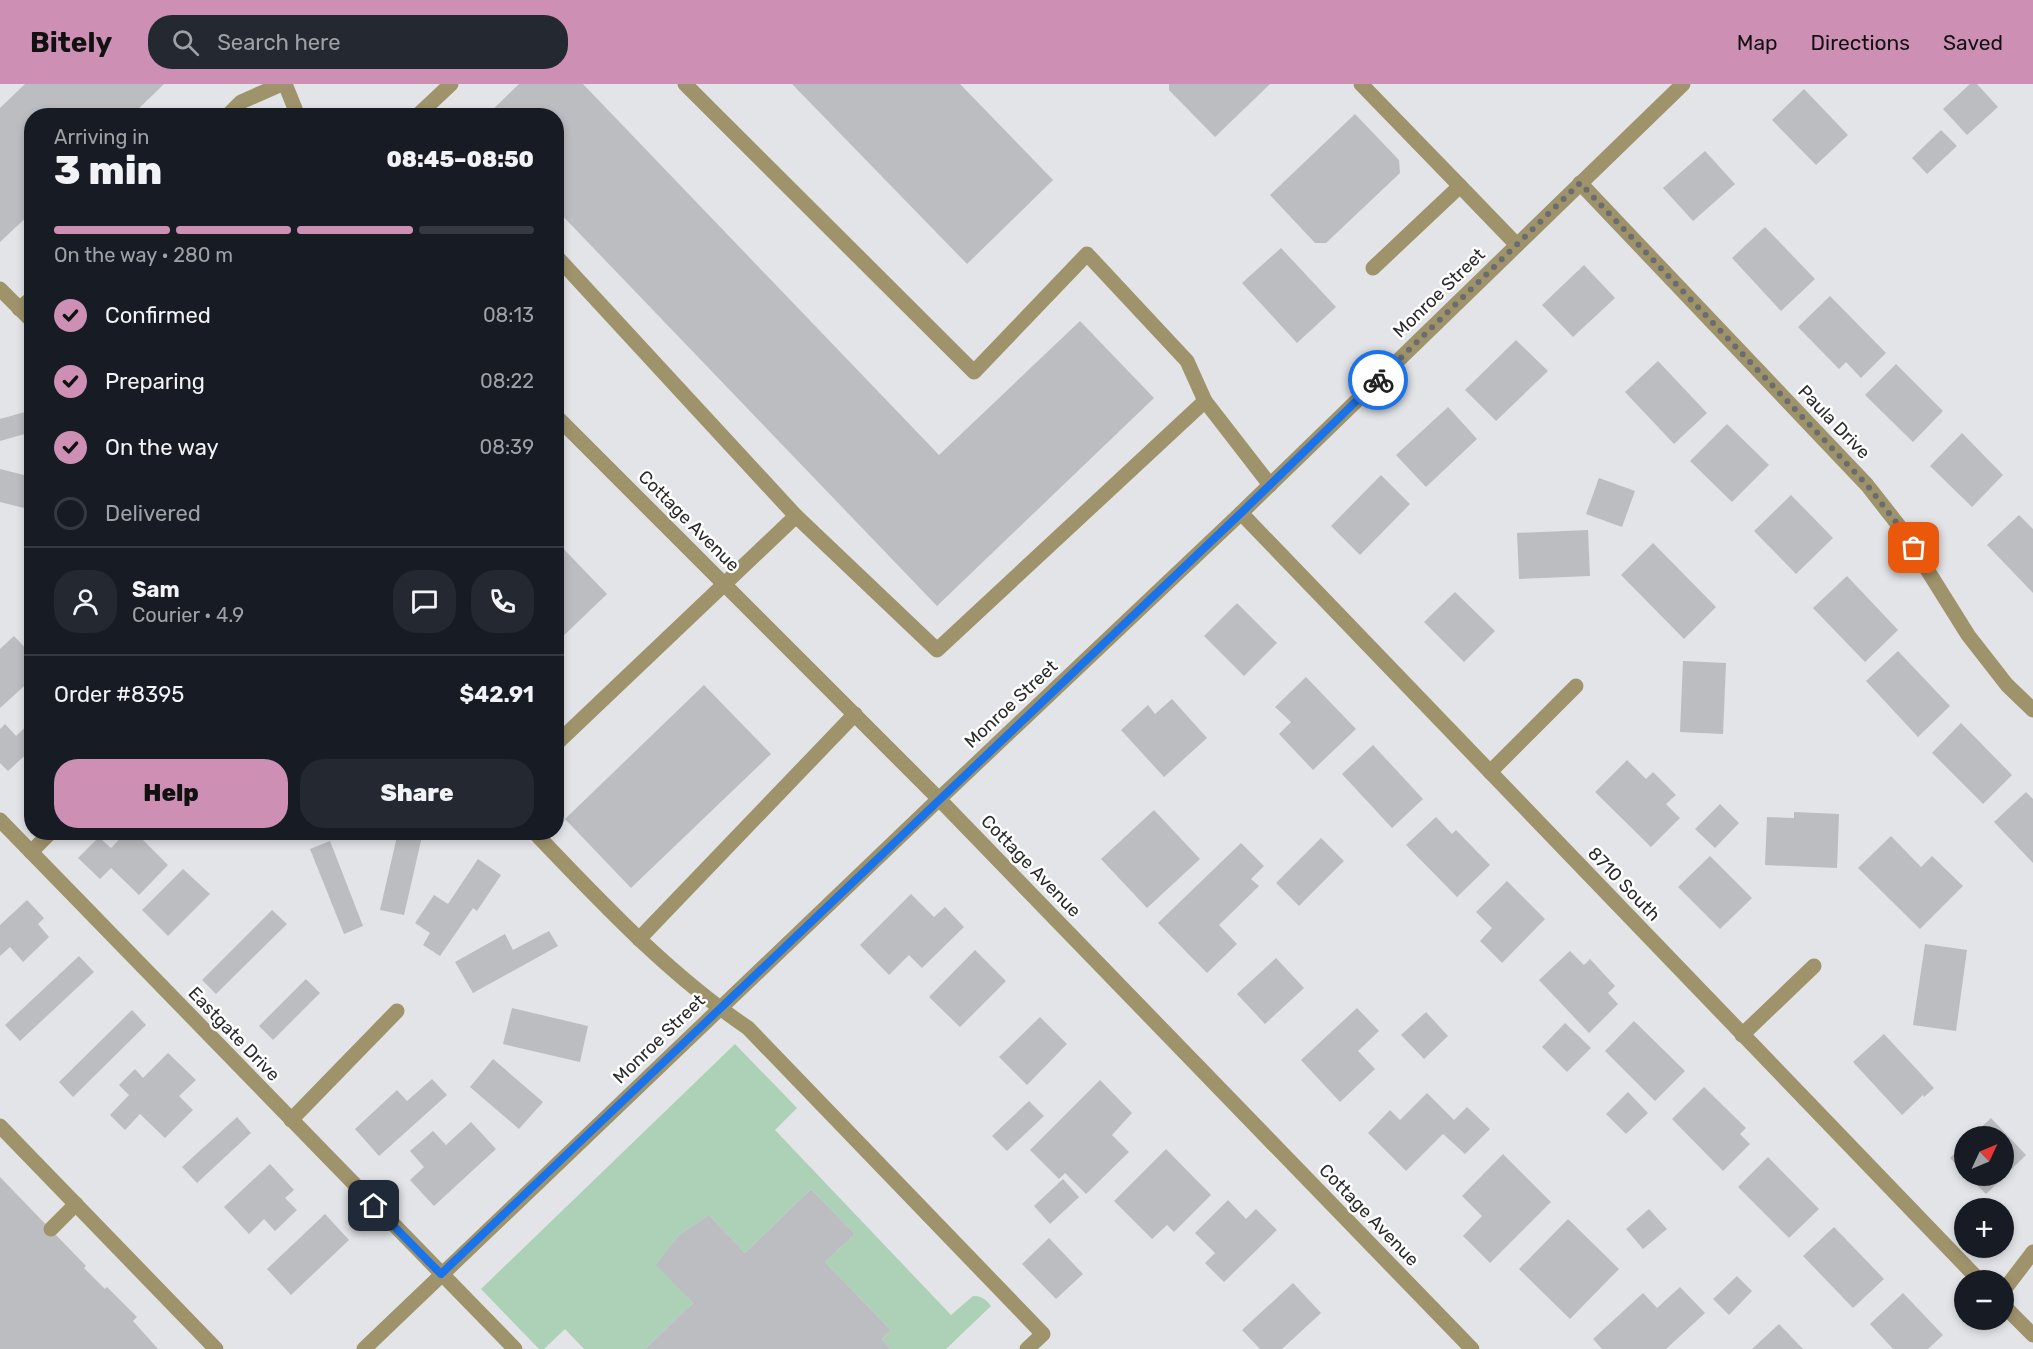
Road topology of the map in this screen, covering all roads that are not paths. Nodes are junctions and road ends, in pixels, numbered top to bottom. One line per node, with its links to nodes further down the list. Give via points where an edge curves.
1 (283, 84): 6 (street); 7 (street)
2 (451, 84): 8 (street)
3 (685, 84): 18 (street, via 974,372 1087,254 1187,361)
4 (1361, 84): 10 (street)
5 (1683, 84): 9 (street, Monroe Street)
6 (235, 108)
7 (294, 108)
8 (428, 108)
9 (1580, 183): 11 (street, Monroe Street); 25 (street, Paula Drive, via 1867,485 1903,531 1968,635 2007,685)
10 (1460, 186): 11 (street); 13 (street)
11 (1517, 245): 20 (street, Monroe Street)
12 (564, 265): 22 (street)
13 (1373, 268)
14 (0, 289): 16 (street)
15 (24, 305): 16 (street)
16 (19, 309): 17 (street)
17 (24, 314)
18 (1205, 401): 20 (street); 22 (street, via 937,650)
19 (564, 428): 23 (street, Cottage Avenue)
20 (1270, 485): 21 (street, Monroe Street)
21 (1241, 513): 28 (street, 8710 South); 29 (street, Monroe Street)
22 (796, 516): 23 (street)
23 (724, 584): 26 (street, Cottage Avenue); 27 (street)
24 (1576, 686): 28 (street)
25 (2033, 710)
26 (855, 714): 29 (street, Cottage Avenue); 34 (street)
27 (564, 736)
28 (1490, 772): 38 (street, 8710 South)
29 (939, 799): 36 (street, Monroe Street); 53 (street, Cottage Avenue)
30 (0, 820): 33 (street, Eastgate Drive)
31 (43, 840): 33 (street)
32 (542, 840): 34 (street)
33 (31, 852): 39 (street, Eastgate Drive)
34 (639, 939): 36 (street)
35 (1814, 966): 38 (street)
36 (719, 1009): 45 (street, Monroe Street); 52 (street, via 748,1028 1043,1334)
37 (397, 1011): 39 (street)
38 (1742, 1035): 44 (street, 8710 South)
39 (291, 1120): 45 (street, Eastgate Drive)
40 (0, 1126): 41 (street)
41 (76, 1204): 42 (street); 49 (street)
42 (51, 1229)
43 (2033, 1252): 46 (street)
44 (1969, 1270)
45 (441, 1274): 50 (street, Monroe Street); 51 (street, Eastgate Drive)
46 (2014, 1277)
47 (2014, 1316): 48 (street)
48 (2033, 1335)
49 (216, 1349)
50 (364, 1349)
51 (515, 1349)
52 (1027, 1349)
53 (1472, 1349)

